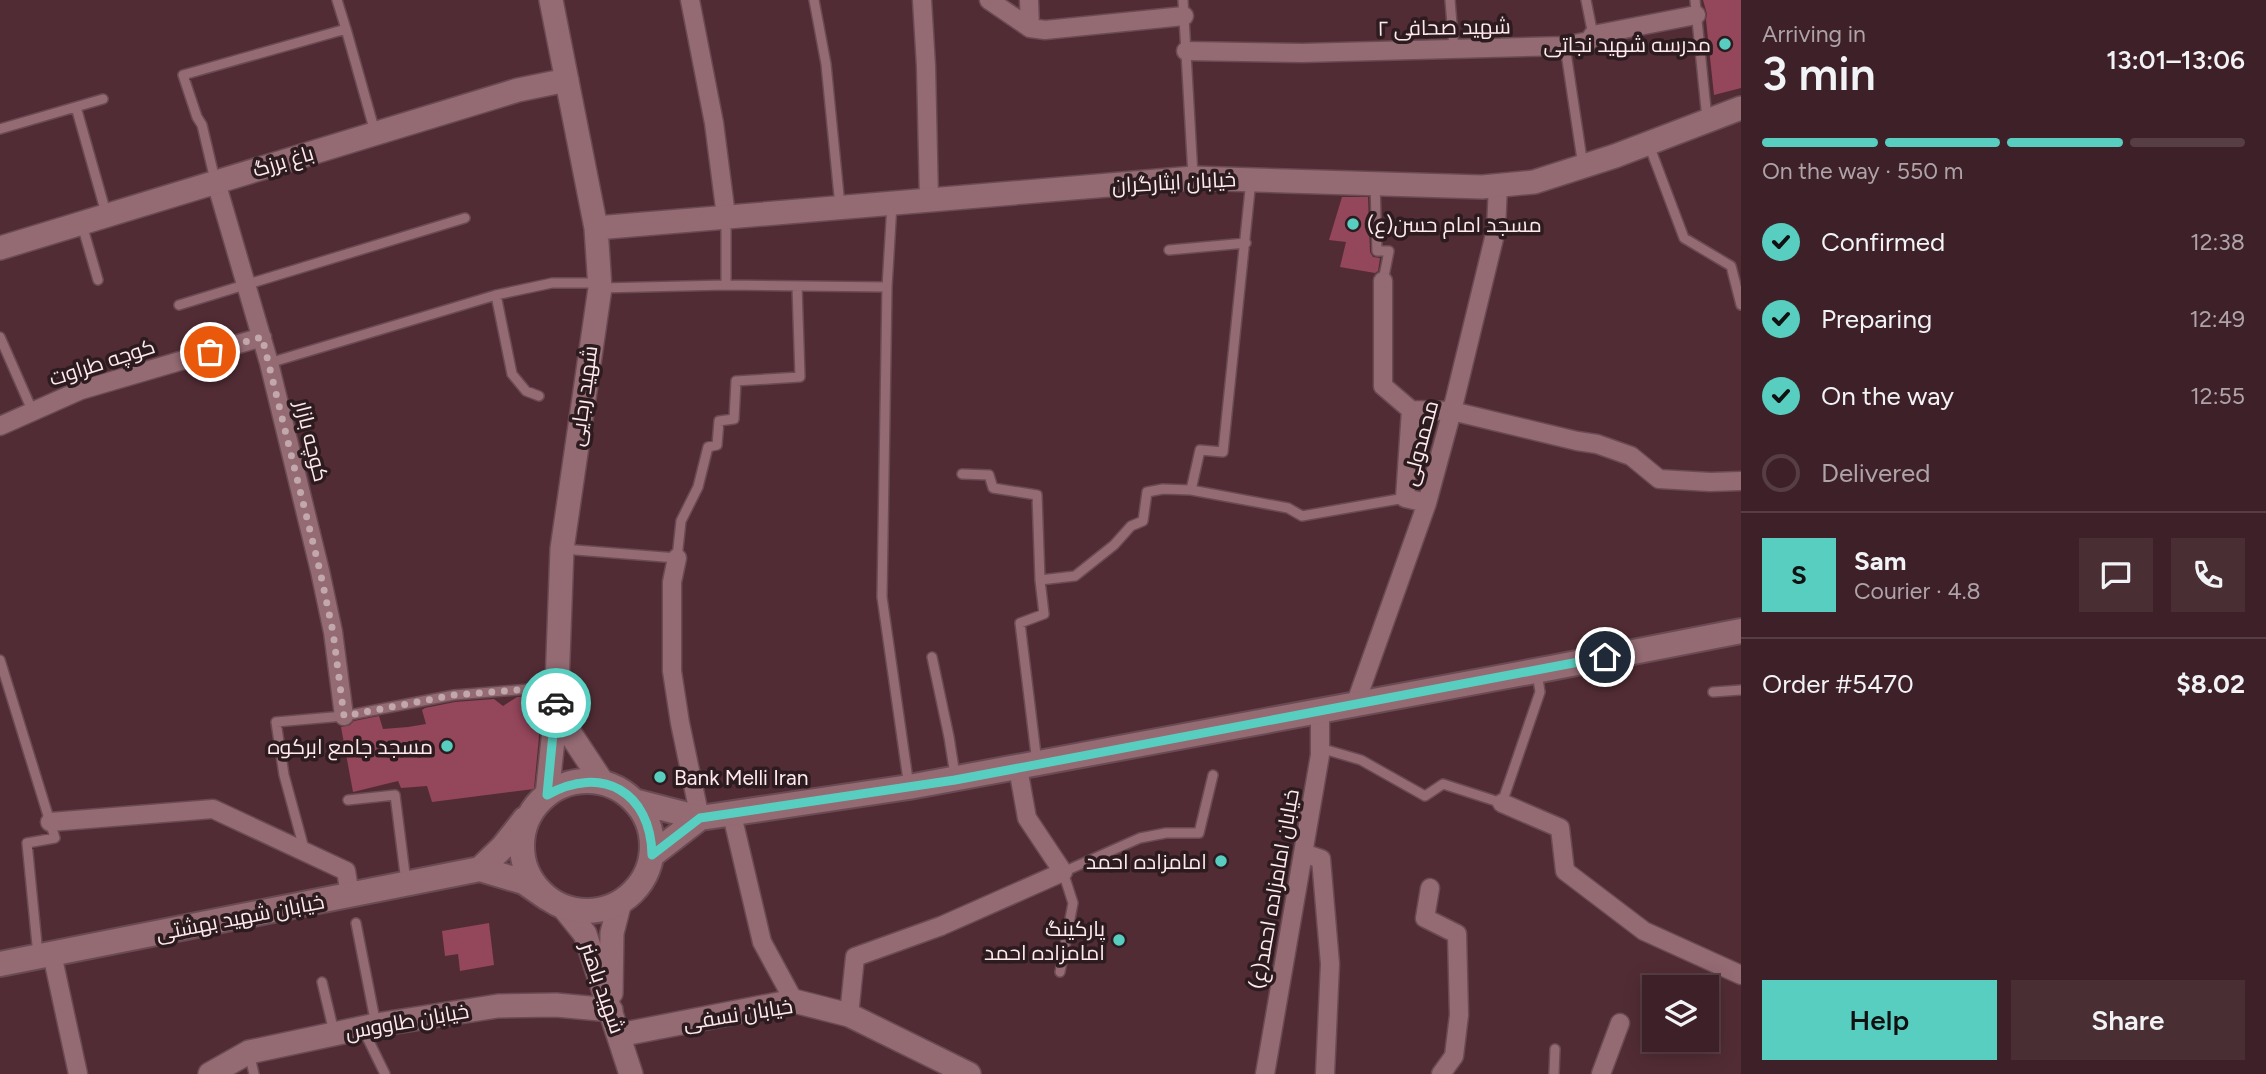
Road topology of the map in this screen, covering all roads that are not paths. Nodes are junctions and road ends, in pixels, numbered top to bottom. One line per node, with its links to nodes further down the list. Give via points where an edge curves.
1 (337, 0): 13 (lane)
2 (551, 0): 18 (street, شهید رجایی)
3 (690, 0): 36 (street)
4 (814, 0): 34 (lane, via 827,64)
5 (922, 0): 32 (street)
6 (989, 0): 12 (street)
7 (1029, 0): 12 (street)
8 (1450, 0): 16 (lane)
9 (1586, 0): 14 (lane)
10 (1695, 7): 14 (street, شهید صحافی ۲); 22 (lane)
11 (1184, 8): 12 (street, via 1045,30); 17 (lane)
12 (1030, 28)
13 (346, 29): 24 (lane); 29 (lane, via 183,75)
14 (1593, 35): 15 (street, شهید صحافی ۲, via 1589,41)
15 (1565, 46): 16 (street, شهید صحافی ۲); 26 (lane)
16 (1454, 49): 17 (street, شهید صحافی ۲)
17 (1186, 51): 27 (lane)
18 (567, 80): 24 (street, باغ برزگ); 39 (street, شهید رجایی)
19 (103, 99): 20 (lane)
20 (76, 107): 23 (lane); 35 (lane)
21 (1741, 108): 22 (street, خیابان ایثارگران)
22 (1707, 121): 25 (street, خیابان ایثارگران)
23 (0, 130)
24 (375, 133): 29 (street, باغ برزگ)
25 (1648, 143): 26 (street, خیابان ایثارگران); 52 (lane, via 1684,239 1731,266)
26 (1583, 166): 31 (street, خیابان ایثارگران, via 1534,182)
27 (1193, 178): 28 (street, خیابان ایثارگران); 32 (street, خیابان ایثارگران)
28 (1251, 179): 30 (street, خیابان ایثارگران); 40 (lane)
29 (216, 182): 35 (street, باغ برزگ); 45 (street, کوچه بازار)
30 (1375, 183): 31 (street, خیابان ایثارگران); 44 (lane, via 1377,251 1389,251)
31 (1498, 185): 59 (street, محمدولی, via 1496,230)
32 (929, 200): 33 (street, خیابان ایثارگران)
33 (892, 203): 34 (street, خیابان ایثارگران); 49 (lane)
34 (841, 207): 36 (street, خیابان ایثارگران)
35 (106, 215): 38 (street, باغ برزگ)
36 (726, 216): 39 (street, خیابان ایثارگران); 47 (lane)
37 (465, 218): 45 (lane)
38 (81, 223): 41 (street, باغ برزگ); 43 (lane)
39 (596, 228): 46 (street, شهید رجایی)
40 (1246, 243): 42 (lane); 63 (lane, via 1223,452 1200,450)
41 (0, 248)
42 (1169, 250)
43 (98, 280)
44 (1383, 281): 58 (street, via 1384,386)
45 (246, 285): 51 (lane); 54 (street, کوچه بازار)
46 (599, 285): 47 (lane); 50 (lane, via 552,283); 66 (street, شهید رجایی)
47 (726, 285): 48 (lane)
48 (797, 286): 49 (lane); 67 (lane, via 800,377 736,381 734,419 719,421 717,445 708,447 698,487 681,521)
49 (887, 287): 85 (lane, via 882,597)
50 (496, 295): 55 (lane); 56 (lane, via 512,374 526,391)
51 (179, 305)
52 (1741, 305)
53 (0, 337): 57 (lane)
54 (262, 337): 55 (street, کوچه بازار); 57 (street, کوچه طراوت, via 81,390)
55 (269, 363): 79 (street, کوچه بازار, via 323,583)
56 (539, 396)
57 (32, 410): 60 (street, کوچه طراوت)
58 (1411, 410): 59 (street); 64 (street)
59 (1452, 411): 62 (street, via 1597,443 1631,456 1660,479); 65 (street, محمدولی)
60 (0, 426)
61 (962, 474): 68 (lane, via 989,475 993,488 1037,495)
62 (1741, 481)
63 (1191, 490): 64 (lane, via 1288,508 1302,516); 68 (lane, via 1147,492 1143,521 1131,526 1114,545 1075,576)
64 (1405, 498): 65 (street)
65 (1427, 503): 76 (street, محمدولی)
66 (562, 549): 67 (lane); 73 (street, شهید رجایی)
67 (677, 558): 91 (street, via 671,582 672,671)
68 (1040, 580): 81 (lane, via 1044,614 1020,623)
69 (1741, 631): 72 (main road)
70 (932, 657): 83 (lane)
71 (0, 660): 92 (lane)
72 (1537, 671): 76 (main road); 89 (lane, via 1540,692)
73 (555, 687): 77 (street, شهید رجایی); 79 (lane, via 454,695)
74 (1741, 690): 75 (lane)
75 (1713, 692)
76 (1354, 705): 78 (main road)
77 (556, 712): 84 (street); 87 (street, شهید رجایی)
78 (1320, 712): 80 (street, خیابان امامزاده احمد(ع)); 81 (main road)
79 (344, 716): 93 (lane, via 276,722 284,775)
80 (1320, 748): 89 (lane, via 1361,760 1425,796 1443,784); 94 (street, خیابان امامزاده احمد(ع))
81 (1027, 766): 83 (main road); 97 (street, via 1027,818)
82 (1213, 775): 97 (lane, via 1199,833 1140,838)
83 (955, 780): 85 (main road)
84 (603, 783): 87 (main road, via 564,785); 88 (main road)
85 (909, 787): 90 (main road)
86 (348, 800): 98 (lane, via 395,795)
87 (540, 802): 96 (main road); 102 (main road, via 524,828 521,847 533,884)
88 (634, 802): 91 (main road); 95 (main road, via 645,817)
89 (1502, 803): 107 (street, via 1560,828 1565,871 1644,931)
90 (732, 815): 91 (main road); 109 (street, via 762,942)
91 (700, 818): 95 (main road)
92 (50, 822): 93 (street, via 213,809); 104 (lane, via 55,838 27,843)
93 (305, 852): 100 (street, via 346,871)
94 (1303, 853): 123 (street, خیابان امامزاده احمد(ع)); 124 (street, via 1321,859 1330,964)
95 (652, 855): 101 (main road, via 636,890)
96 (481, 869): 98 (main road, خیابان شهید بهشتی); 102 (main road, via 524,882)
97 (1063, 872): 106 (lane, via 1073,903); 111 (street, via 941,926 855,957)
98 (406, 884): 100 (main road, خیابان شهید بهشتی)
99 (1430, 888): 125 (street, via 1425,918 1457,934 1459,1015 1454,1056)
100 (350, 895): 104 (main road, خیابان شهید بهشتی)
101 (621, 902): 102 (main road, via 583,912); 110 (street, via 612,933)
102 (555, 903): 110 (street, شهید باهنر, via 584,934)
103 (356, 923): 113 (lane)
104 (45, 955): 105 (main road, خیابان شهید بهشتی); 118 (street)
105 (0, 964)
106 (1060, 972)
107 (1741, 975)
108 (322, 982): 114 (lane)
109 (794, 1000): 111 (street, خیابان نسفی); 115 (street, خیابان نسفی)
110 (611, 1010): 113 (street, خیابان طاووس, via 498,1006); 115 (street, شهید باهنر)
111 (849, 1015): 122 (street, خیابان نسفی)
112 (1620, 1023): 127 (street)
113 (369, 1026): 114 (street, خیابان طاووس); 120 (lane)
114 (335, 1033): 117 (street, خیابان طاووس)
115 (620, 1035): 121 (street, شهید باهنر)
116 (1555, 1049): 126 (lane)
117 (252, 1063): 119 (street, خیابان طاووس)
118 (78, 1074)
119 (210, 1074)
120 (385, 1074)
121 (631, 1074)
122 (969, 1074)
123 (1265, 1074)
124 (1325, 1074)
125 (1441, 1074)
126 (1554, 1074)
127 (1601, 1074)

